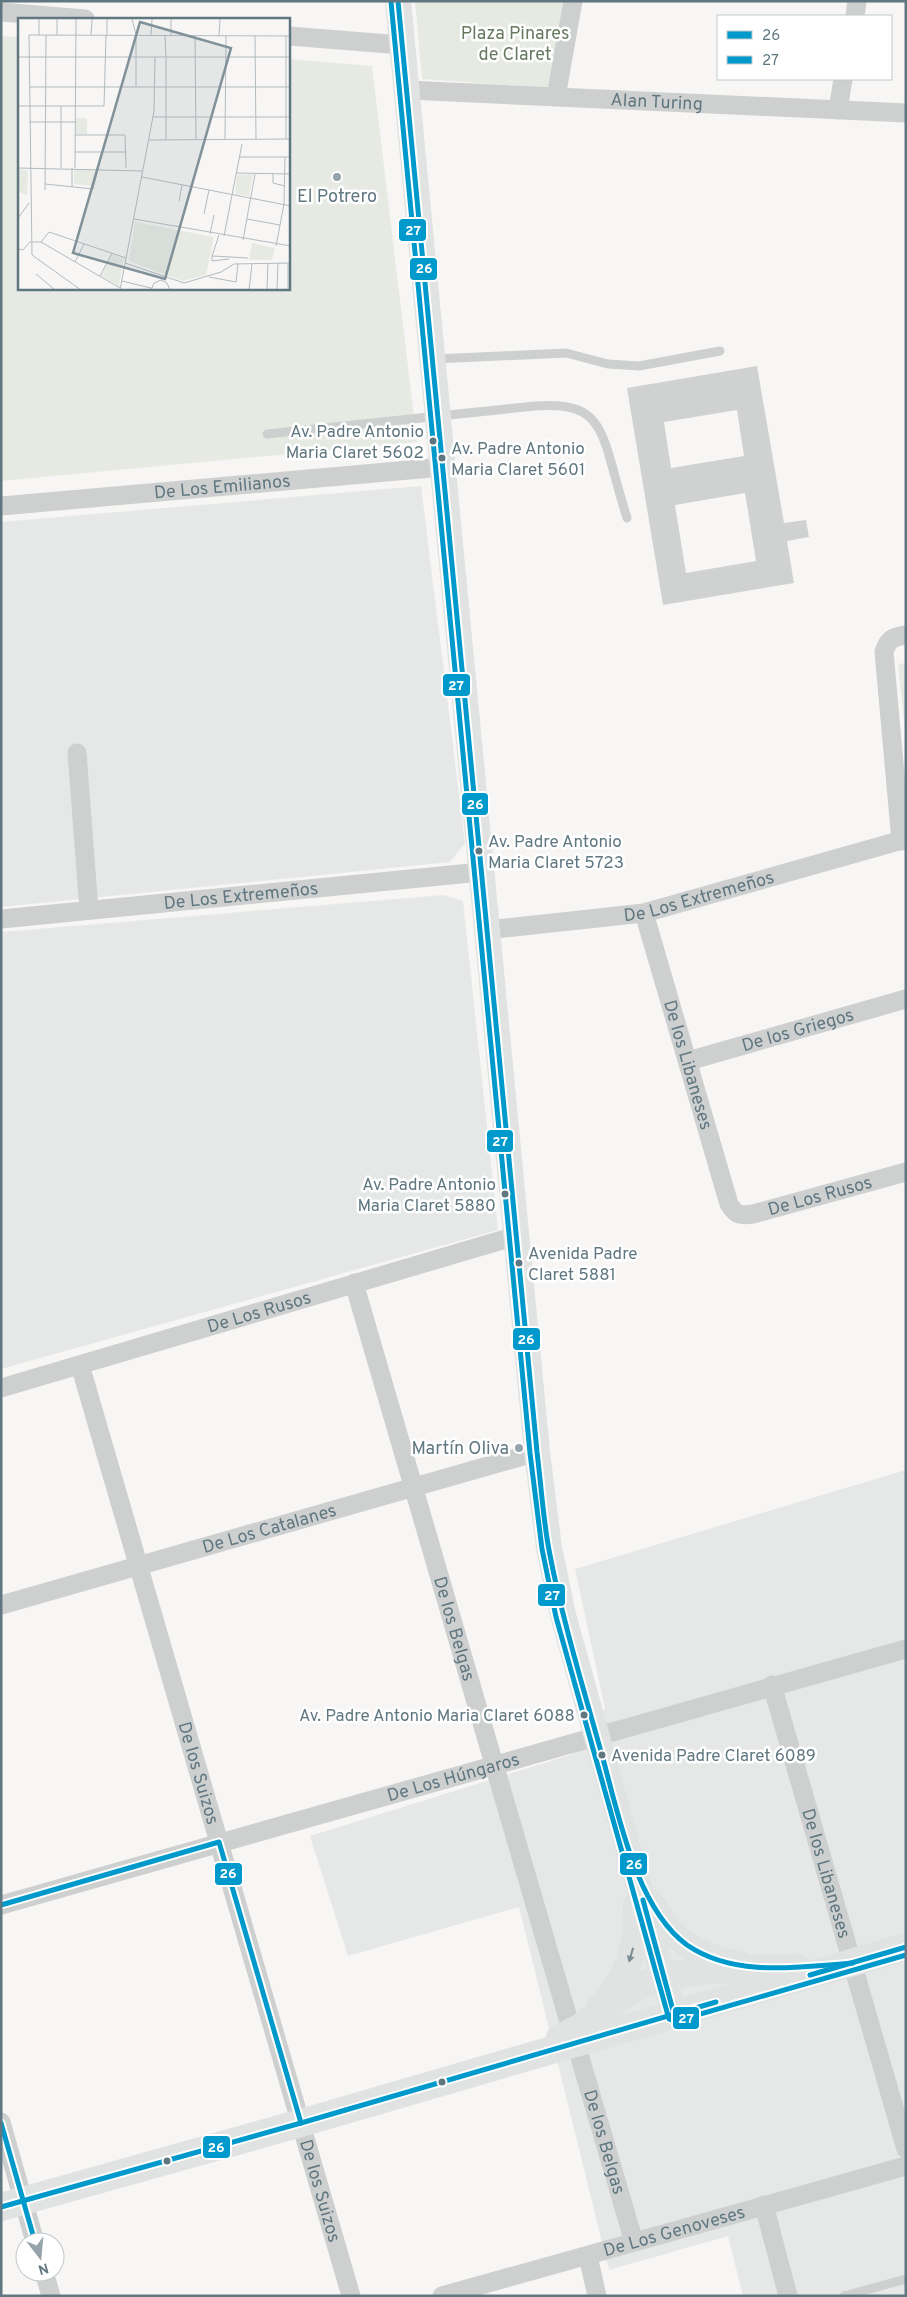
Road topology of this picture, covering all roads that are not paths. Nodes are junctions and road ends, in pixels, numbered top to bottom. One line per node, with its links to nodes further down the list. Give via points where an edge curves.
1 (398, 1): 9 (main road)
2 (573, 1): 12 (street)
3 (857, 1): 6 (street)
4 (20, 7): 5 (street); 7 (street)
5 (1, 12)
6 (855, 15)
7 (80, 18)
8 (290, 36): 9 (street)
9 (402, 45): 11 (main road)
10 (843, 80): 13 (street)
11 (407, 90): 12 (street, Alan Turing); 16 (main road)
12 (556, 97): 13 (street, Alan Turing)
13 (838, 110): 14 (street, Alan Turing)
14 (906, 114)
15 (720, 351): 16 (lane, via 639,366 608,364 566,353)
16 (432, 359): 17 (main road)
17 (438, 417): 18 (lane); 19 (main road); 21 (lane, via 552,405 570,407 586,414 598,424 605,438)
18 (267, 434)
19 (443, 467): 20 (street, De Los Emilianos); 25 (main road)
20 (1, 506)
21 (626, 518)
22 (906, 635): 24 (street, via 895,636 887,642 884,652)
23 (77, 753): 26 (street)
24 (903, 840): 27 (street, De Los Extremeños)
25 (481, 872): 26 (street, De Los Extremeños); 29 (main road)
26 (88, 910): 28 (street, De Los Extremeños)
27 (644, 913): 29 (street, De Los Extremeños); 31 (street, De los Libaneses)
28 (1, 919)
29 (487, 930): 34 (main road)
30 (906, 998): 31 (street, De los Griegos)
31 (688, 1061): 33 (street, De los Libaneses, via 729,1204)
32 (906, 1172): 33 (street, De Los Rusos, via 753,1214 741,1216)
33 (735, 1213)
34 (516, 1236): 35 (street, De Los Rusos); 38 (main road)
35 (354, 1283): 36 (street, De Los Rusos); 39 (street, De los Belgas)
36 (80, 1365): 37 (street, De Los Rusos); 40 (street, De los Suizos)
37 (1, 1388)
38 (537, 1452): 39 (street, De Los Catalanes); 44 (main road, via 552,1564)
39 (414, 1487): 40 (street, De Los Catalanes); 45 (street, De los Belgas)
40 (139, 1566): 41 (street, De Los Catalanes); 46 (street, De los Suizos)
41 (1, 1605)
42 (906, 1648): 43 (street, De Los Húngaros)
43 (772, 1685): 44 (street, De Los Húngaros); 50 (street, De los Libaneses)
44 (597, 1734): 45 (street, De Los Húngaros); 47 (main road)
45 (494, 1764): 46 (street, De Los Húngaros); 54 (street, De los Belgas)
46 (219, 1842): 48 (street, De Los Húngaros); 56 (street, De los Suizos)
47 (630, 1855): 51 (main road, via 657,1914 674,1935 713,1959); 52 (main road); 54 (main road, one-way to 54, via 636,1914 633,1950 617,1986)
48 (1, 1905)
49 (906, 1947): 50 (main road)
50 (853, 1963): 51 (main road); 53 (main road); 57 (street, De los Libaneses)
51 (765, 1969): 52 (main road, via 691,1972)
52 (665, 1977): 53 (main road); 54 (main road, via 626,1993)
53 (674, 2014): 54 (main road)
54 (577, 2033): 56 (main road, via 509,2062); 62 (street, De los Belgas)
55 (1, 2122): 59 (street)
56 (301, 2123): 59 (main road); 67 (street, De los Suizos)
57 (906, 2149)
58 (906, 2166): 60 (street, De Los Genoveses)
59 (12, 2204): 61 (street)
60 (764, 2206): 62 (street, De Los Genoveses); 70 (street)
61 (29, 2232)
62 (634, 2242): 63 (street, De Los Genoveses)
63 (588, 2256): 68 (street, De Los Genoveses); 69 (street)
64 (906, 2279): 71 (lane)
65 (46, 2282): 66 (street)
66 (50, 2296)
67 (351, 2296)
68 (442, 2296)
69 (597, 2296)
70 (788, 2296)
71 (844, 2296)

